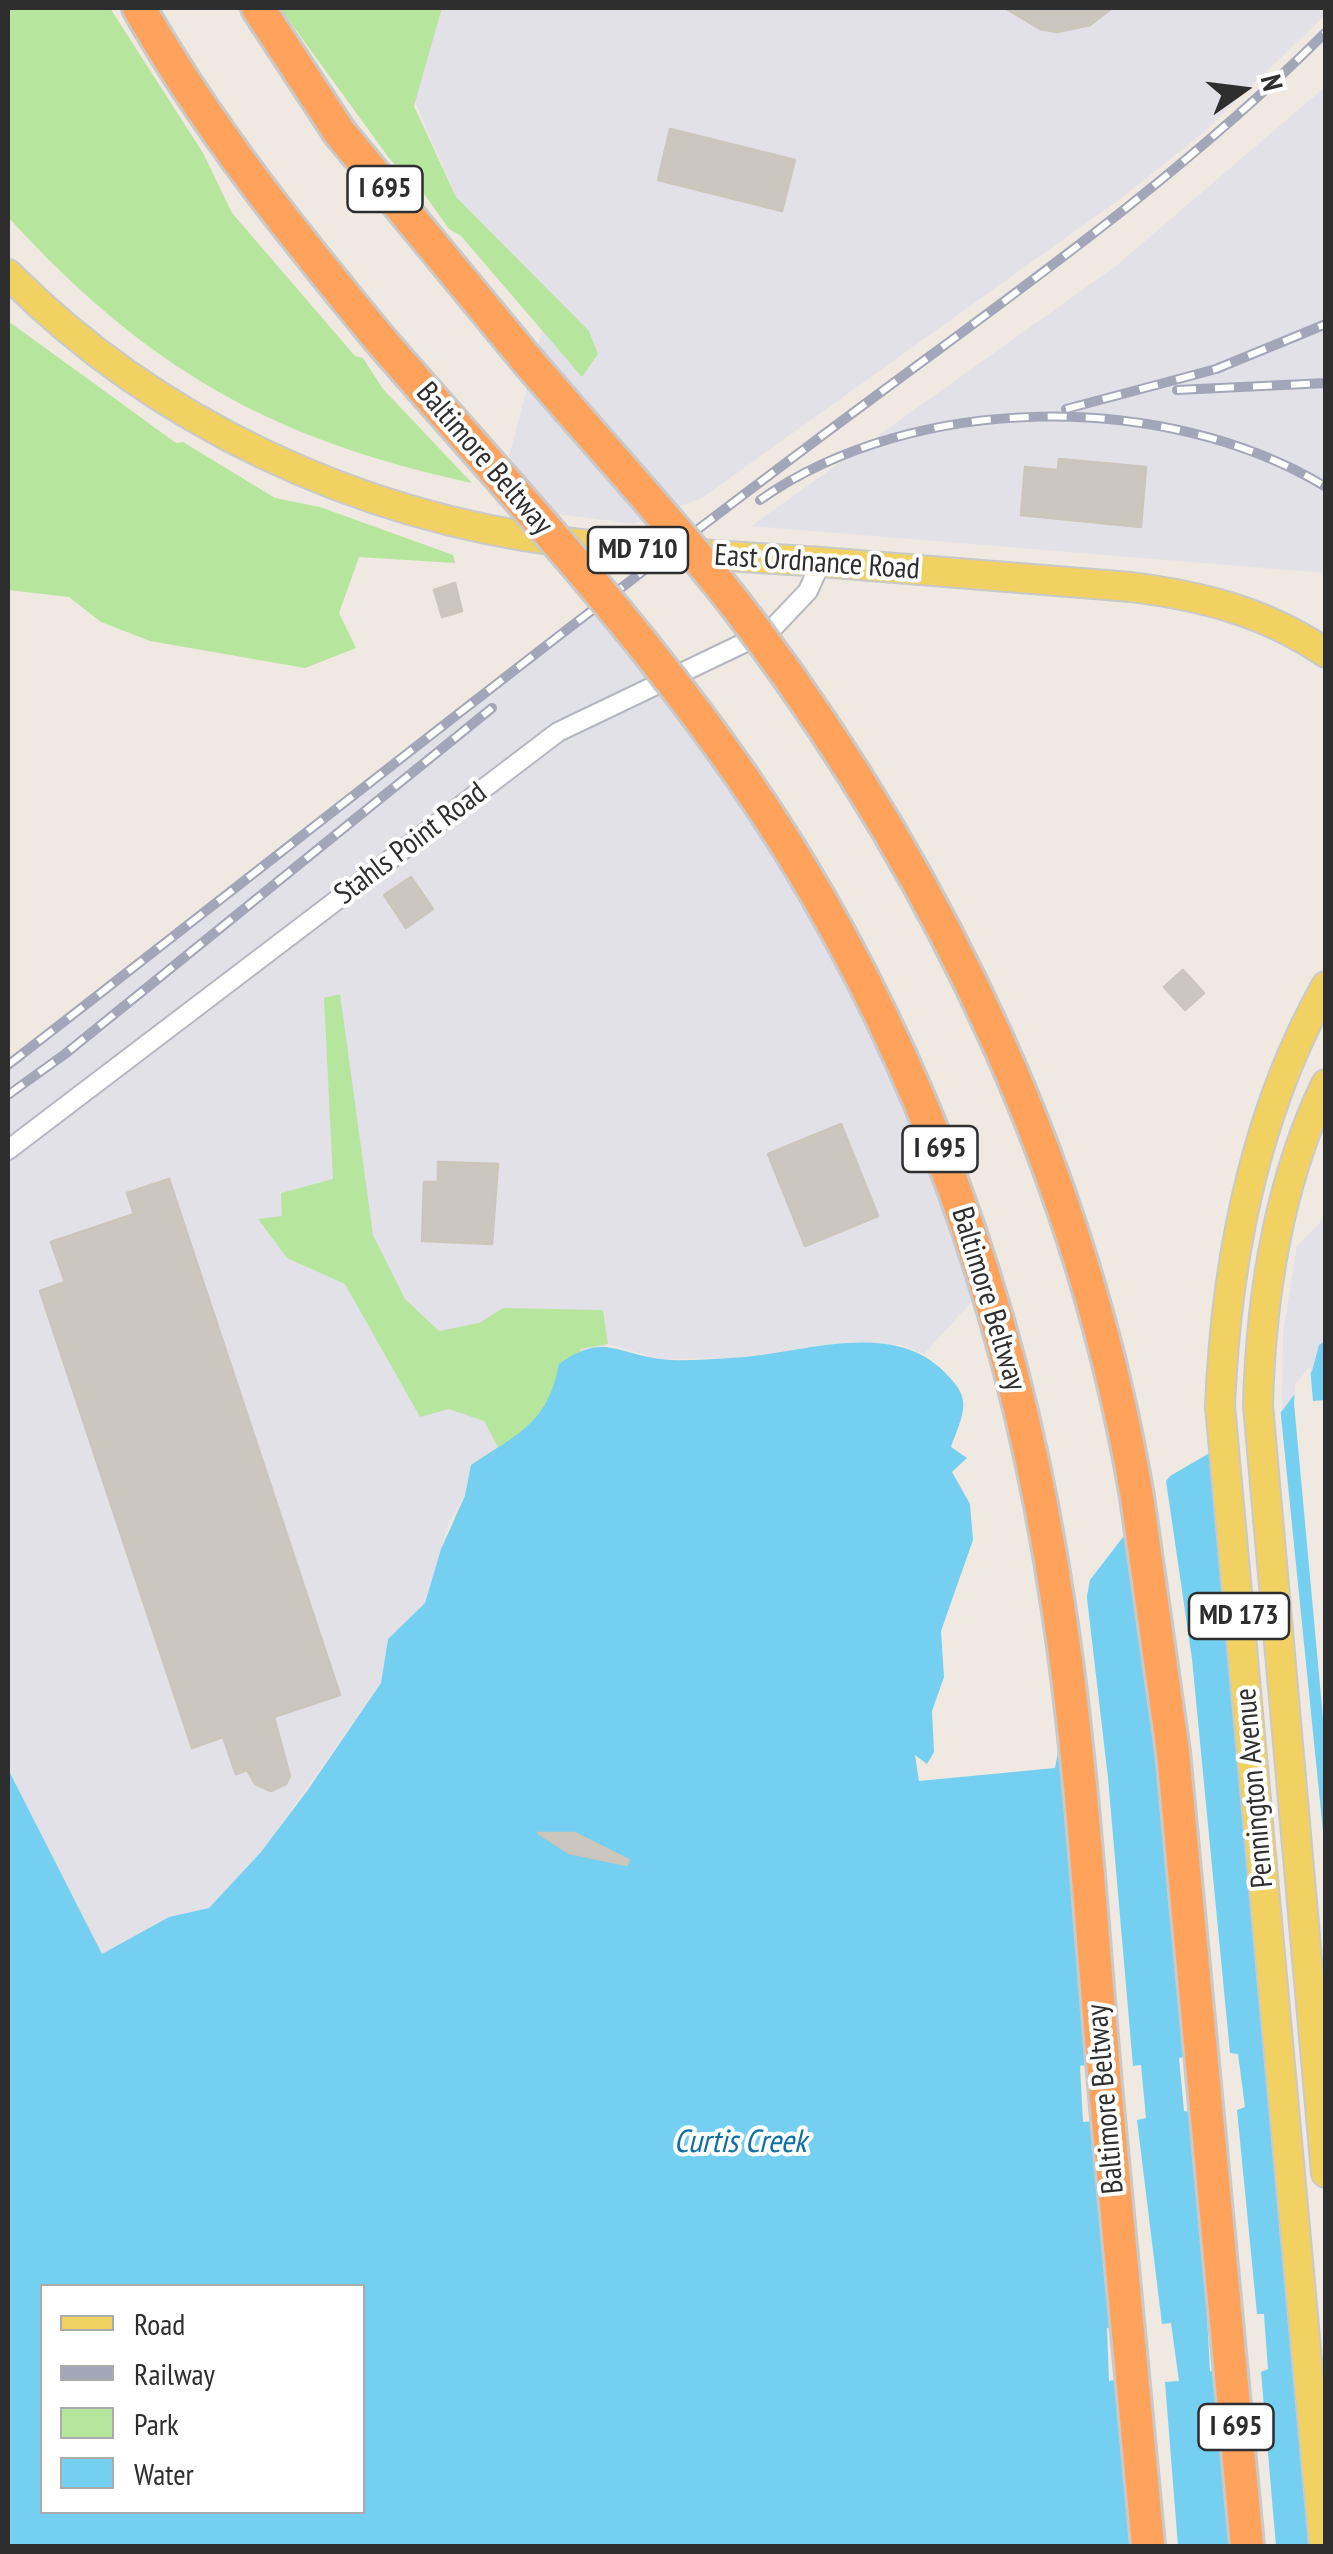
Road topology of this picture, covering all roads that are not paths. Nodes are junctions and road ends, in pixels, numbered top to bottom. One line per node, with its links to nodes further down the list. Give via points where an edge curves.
1 (139, 8): 10 (highway, Baltimore Beltway / I 695, bridge, via 257,191 671,679 815,891 922,1102 1008,1354 1058,1606)
2 (258, 8): 11 (highway, I 695, bridge, via 340,133 750,623 896,839 1010,1063 1057,1185 1125,1423 1152,1582)
3 (8, 274): 4 (main road, East Ordnance Road / MD 710, via 84,342 171,405 350,492 562,542)
4 (821, 562): 5 (main road, East Ordnance Road / MD 710, via 1203,596 1272,622); 8 (street, Stahls Point Road, via 808,592 770,630 558,732)
5 (1326, 653)
6 (1326, 986): 12 (main road, Pennington Avenue / MD 173, via 1301,1029 1262,1132 1232,1271 1220,1406)
7 (1321, 1094): 9 (main road, Pennington Avenue / MD 173, via 1286,1190 1268,1275 1258,1405)
8 (8, 1150)
9 (1326, 2172)
10 (1148, 2546)
11 (1247, 2546)
12 (1324, 2546)

